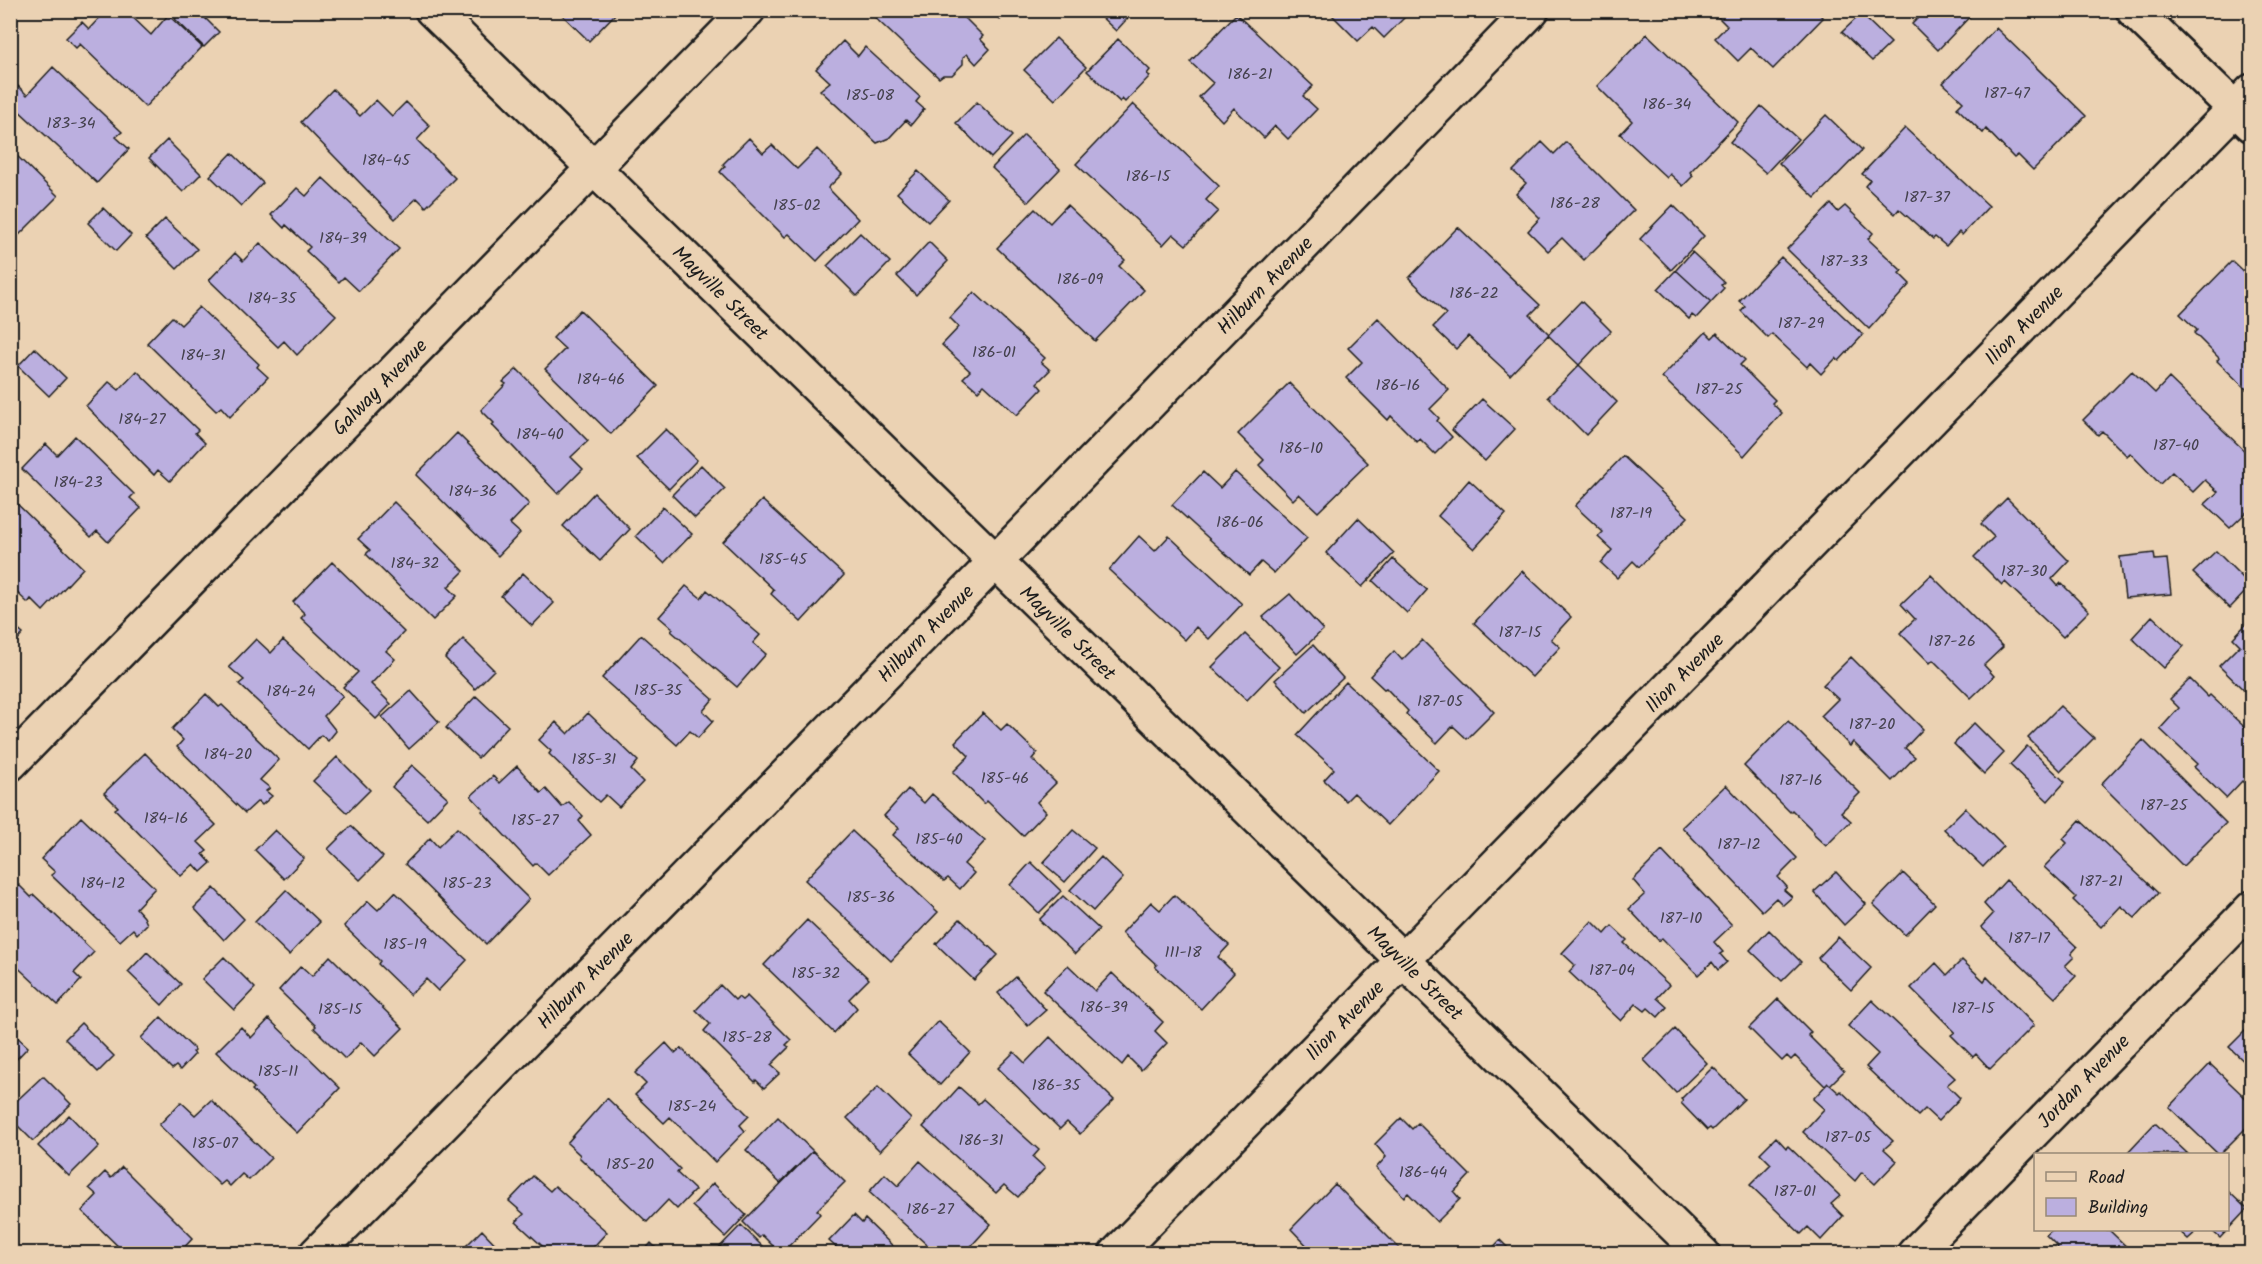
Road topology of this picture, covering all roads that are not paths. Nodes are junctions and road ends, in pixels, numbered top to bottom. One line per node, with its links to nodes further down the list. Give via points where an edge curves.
1 (432, 10): 6 (street, Mayville Street)
2 (748, 10): 6 (street, Galway Avenue)
3 (1532, 10): 7 (street, Hilburn Avenue)
4 (2133, 10): 5 (street)
5 (2246, 108): 10 (street, Ilion Avenue)
6 (594, 169): 7 (street, Mayville Street); 8 (street, Galway Avenue)
7 (996, 561): 10 (street, Mayville Street); 11 (street, Hilburn Avenue)
8 (10, 764)
9 (2252, 908): 14 (street, Jordan Avenue)
10 (1404, 958): 12 (street, Ilion Avenue); 13 (street, Mayville Street)
11 (316, 1254)
12 (1116, 1254)
13 (1703, 1254)
14 (1914, 1254)

